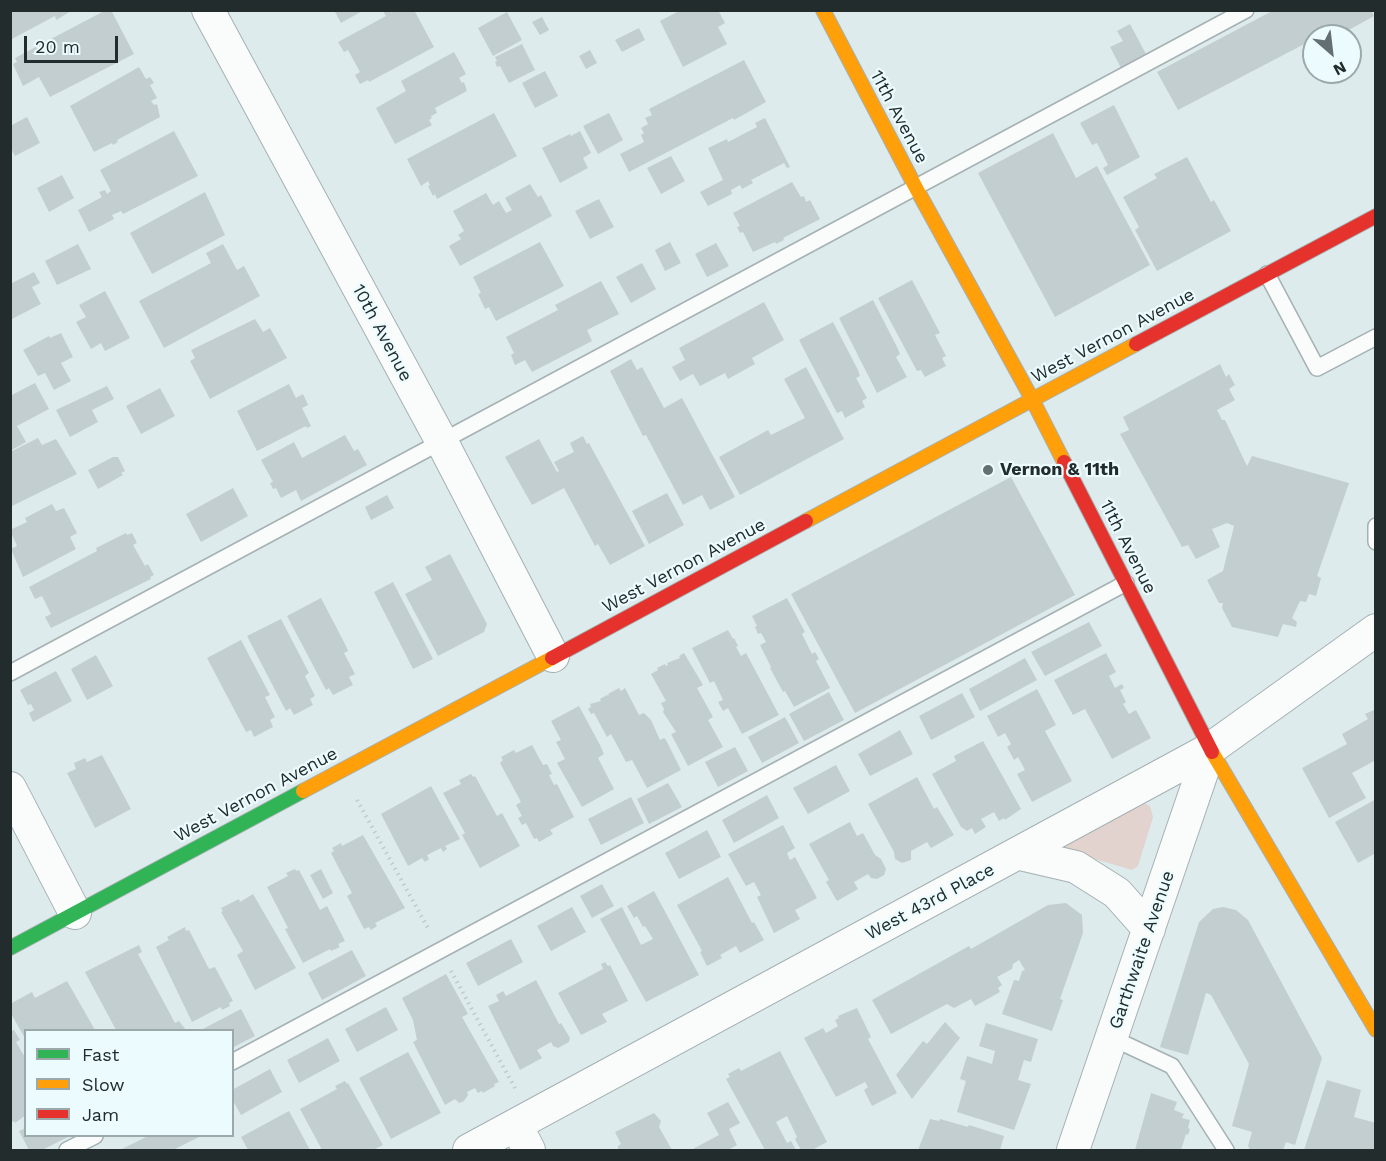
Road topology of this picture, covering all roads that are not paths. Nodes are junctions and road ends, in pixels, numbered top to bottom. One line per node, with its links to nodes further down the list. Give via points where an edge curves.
1 (208, 10): 9 (street, 10th Avenue)
2 (823, 10): 4 (main road, 11th Avenue)
3 (1246, 10): 4 (lane)
4 (916, 188): 8 (main road, 11th Avenue); 9 (lane)
5 (1376, 216): 6 (main road, West Vernon Avenue)
6 (1267, 274): 7 (lane, via 1317,368); 8 (main road, West Vernon Avenue)
7 (1376, 337)
8 (1032, 399): 12 (main road, 11th Avenue); 14 (main road, West Vernon Avenue)
9 (442, 442): 14 (street, 10th Avenue); 15 (lane)
10 (1376, 526): 11 (lane)
11 (1376, 542)
12 (1126, 583): 16 (main road, 11th Avenue); 25 (lane)
13 (1376, 630): 16 (street, West 43rd Place)
14 (553, 656): 19 (main road, West Vernon Avenue)
15 (10, 674)
16 (1210, 749): 18 (street, West 43rd Place); 20 (street, Garthwaite Avenue); 22 (main road, 11th Avenue)
17 (10, 788): 19 (street)
18 (1020, 854): 20 (street, via 1076,867 1117,893); 27 (street, West 43rd Place)
19 (75, 913): 21 (main road, West Vernon Avenue)
20 (1149, 930): 24 (street, Garthwaite Avenue)
21 (10, 948)
22 (1369, 1007): 23 (main road, 11th Avenue)
23 (1376, 1030)
24 (1112, 1038): 30 (street, Garthwaite Avenue); 31 (lane, via 1172,1066)
25 (234, 1061)
26 (93, 1137): 28 (lane)
27 (523, 1138): 29 (street, West 43rd Place)
28 (67, 1150)
29 (470, 1150)
30 (1073, 1150)
31 (1226, 1150)

